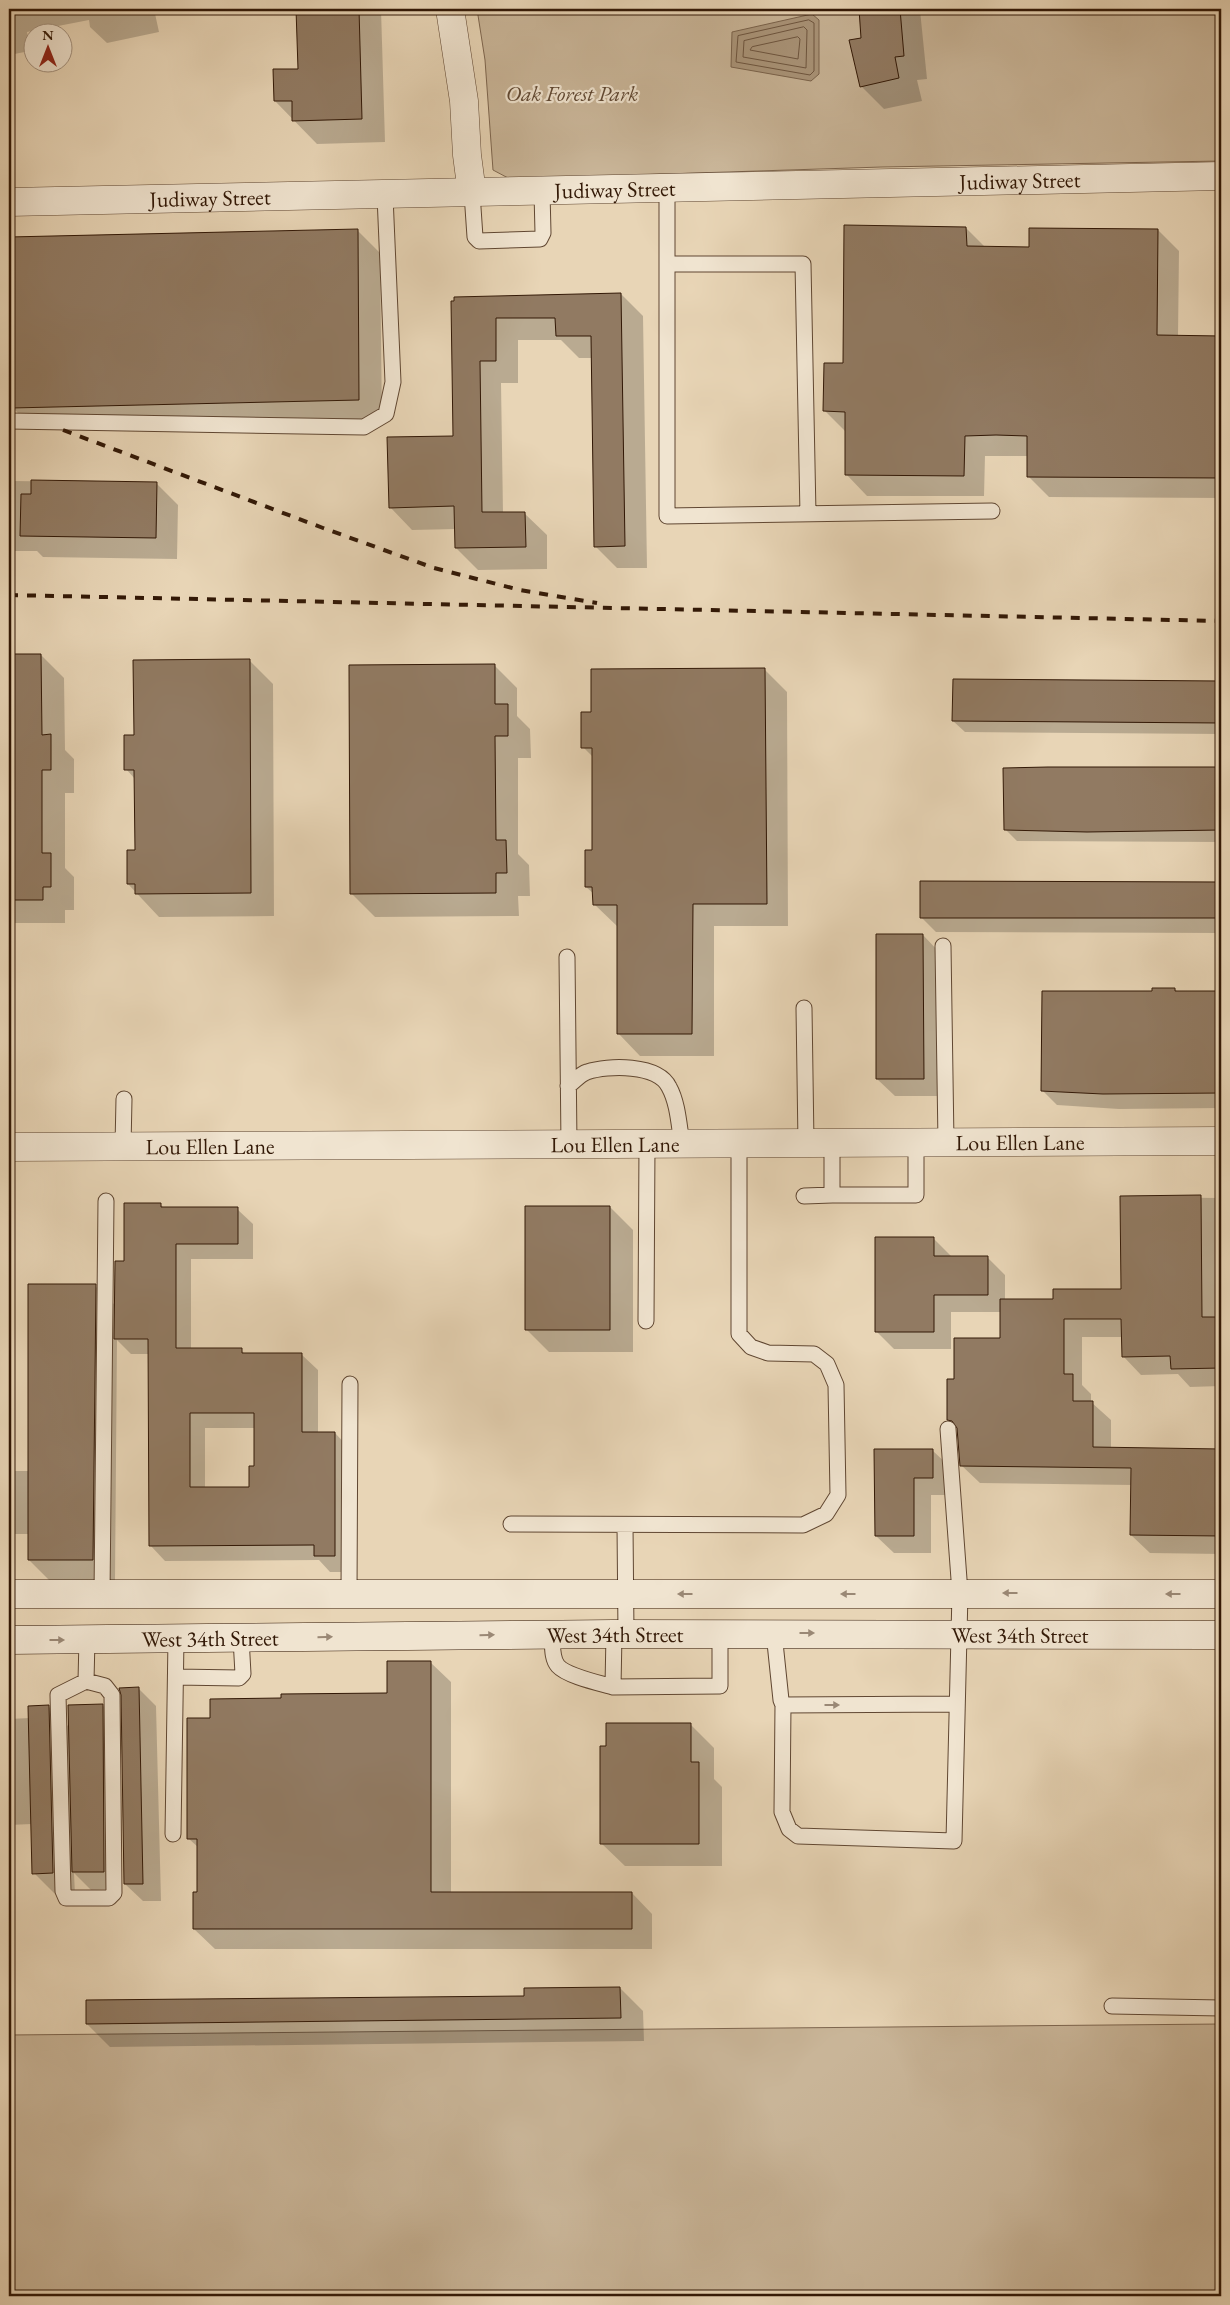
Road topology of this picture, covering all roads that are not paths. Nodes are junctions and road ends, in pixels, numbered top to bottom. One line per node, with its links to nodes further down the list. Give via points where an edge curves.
1 (450, 9): 5 (street)
2 (1221, 176): 3 (street, Judiway Street)
3 (667, 189): 4 (street, Judiway Street); 8 (lane)
4 (542, 192): 5 (street, Judiway Street); 5 (lane, via 543,233 540,239 479,241 475,237)
5 (472, 193): 6 (street, Judiway Street)
6 (385, 196): 7 (street, Judiway Street); 9 (lane, via 393,382 386,414 364,427)
7 (9, 202)
8 (667, 264): 11 (lane, via 804,264); 11 (lane, via 667,516)
9 (9, 421)
10 (992, 510): 11 (lane)
11 (808, 514)
12 (943, 946): 19 (lane)
13 (567, 957): 15 (lane)
14 (804, 1008): 21 (lane)
15 (568, 1086): 22 (lane); 24 (lane, via 585,1072 619,1066 656,1073 669,1086)
16 (124, 1099): 25 (lane)
17 (1221, 1141): 19 (street, Lou Ellen Lane)
18 (916, 1142): 19 (street, Lou Ellen Lane); 21 (street, Lou Ellen Lane); 27 (lane, via 916,1195)
19 (946, 1142)
20 (739, 1143): 21 (street, Lou Ellen Lane); 24 (street, Lou Ellen Lane); 34 (lane, via 739,1334 751,1347 768,1352 814,1354 828,1364 836,1385 838,1495 826,1514 804,1525)
21 (819, 1143): 27 (lane)
22 (569, 1144): 23 (street, Lou Ellen Lane); 25 (street, Lou Ellen Lane)
23 (647, 1144): 24 (street, Lou Ellen Lane); 30 (lane)
24 (682, 1144)
25 (123, 1146): 26 (street, Lou Ellen Lane)
26 (9, 1147)
27 (832, 1195): 28 (lane)
28 (804, 1196)
29 (106, 1202): 37 (lane)
30 (646, 1321)
31 (350, 1384): 39 (lane)
32 (948, 1429): 35 (lane)
33 (510, 1524): 34 (lane)
34 (625, 1525): 40 (lane)
35 (960, 1593): 40 (street, West 34th Street, one-way to 40); 41 (street, West 34th Street, one-way to 35); 45 (lane)
36 (9, 1594): 37 (street, West 34th Street)
37 (102, 1594): 38 (street, West 34th Street)
38 (282, 1594): 39 (street, West 34th Street); 50 (street)
39 (349, 1594): 40 (street, West 34th Street)
40 (626, 1594): 42 (lane)
41 (1221, 1594)
42 (620, 1634): 43 (street, West 34th Street); 46 (street, West 34th Street); 55 (lane)
43 (720, 1634): 44 (street, West 34th Street); 55 (lane, via 720,1686)
44 (774, 1634): 45 (street, West 34th Street, one-way to 45); 57 (lane)
45 (959, 1634): 47 (street, West 34th Street); 56 (lane)
46 (552, 1635): 50 (street, West 34th Street, one-way to 46); 55 (lane, via 553,1656 558,1666)
47 (1221, 1635)
48 (176, 1638): 49 (street, West 34th Street); 51 (street, West 34th Street); 53 (lane)
49 (241, 1638): 50 (street, West 34th Street); 53 (lane, via 243,1674 239,1678)
50 (283, 1638)
51 (87, 1639): 52 (street, West 34th Street, one-way to 51); 54 (lane)
52 (9, 1640)
53 (176, 1678): 58 (lane)
54 (86, 1681): 54 (lane, via 105,1686 112,1695 114,1893 110,1898 66,1898 63,1891 58,1695)
55 (613, 1687)
56 (957, 1704): 57 (lane, one-way to 56); 57 (lane, via 954,1841 950,1842 798,1836 789,1829 782,1812)
57 (783, 1705)
58 (173, 1834)
59 (1112, 2006): 60 (lane)
60 (1221, 2008)

